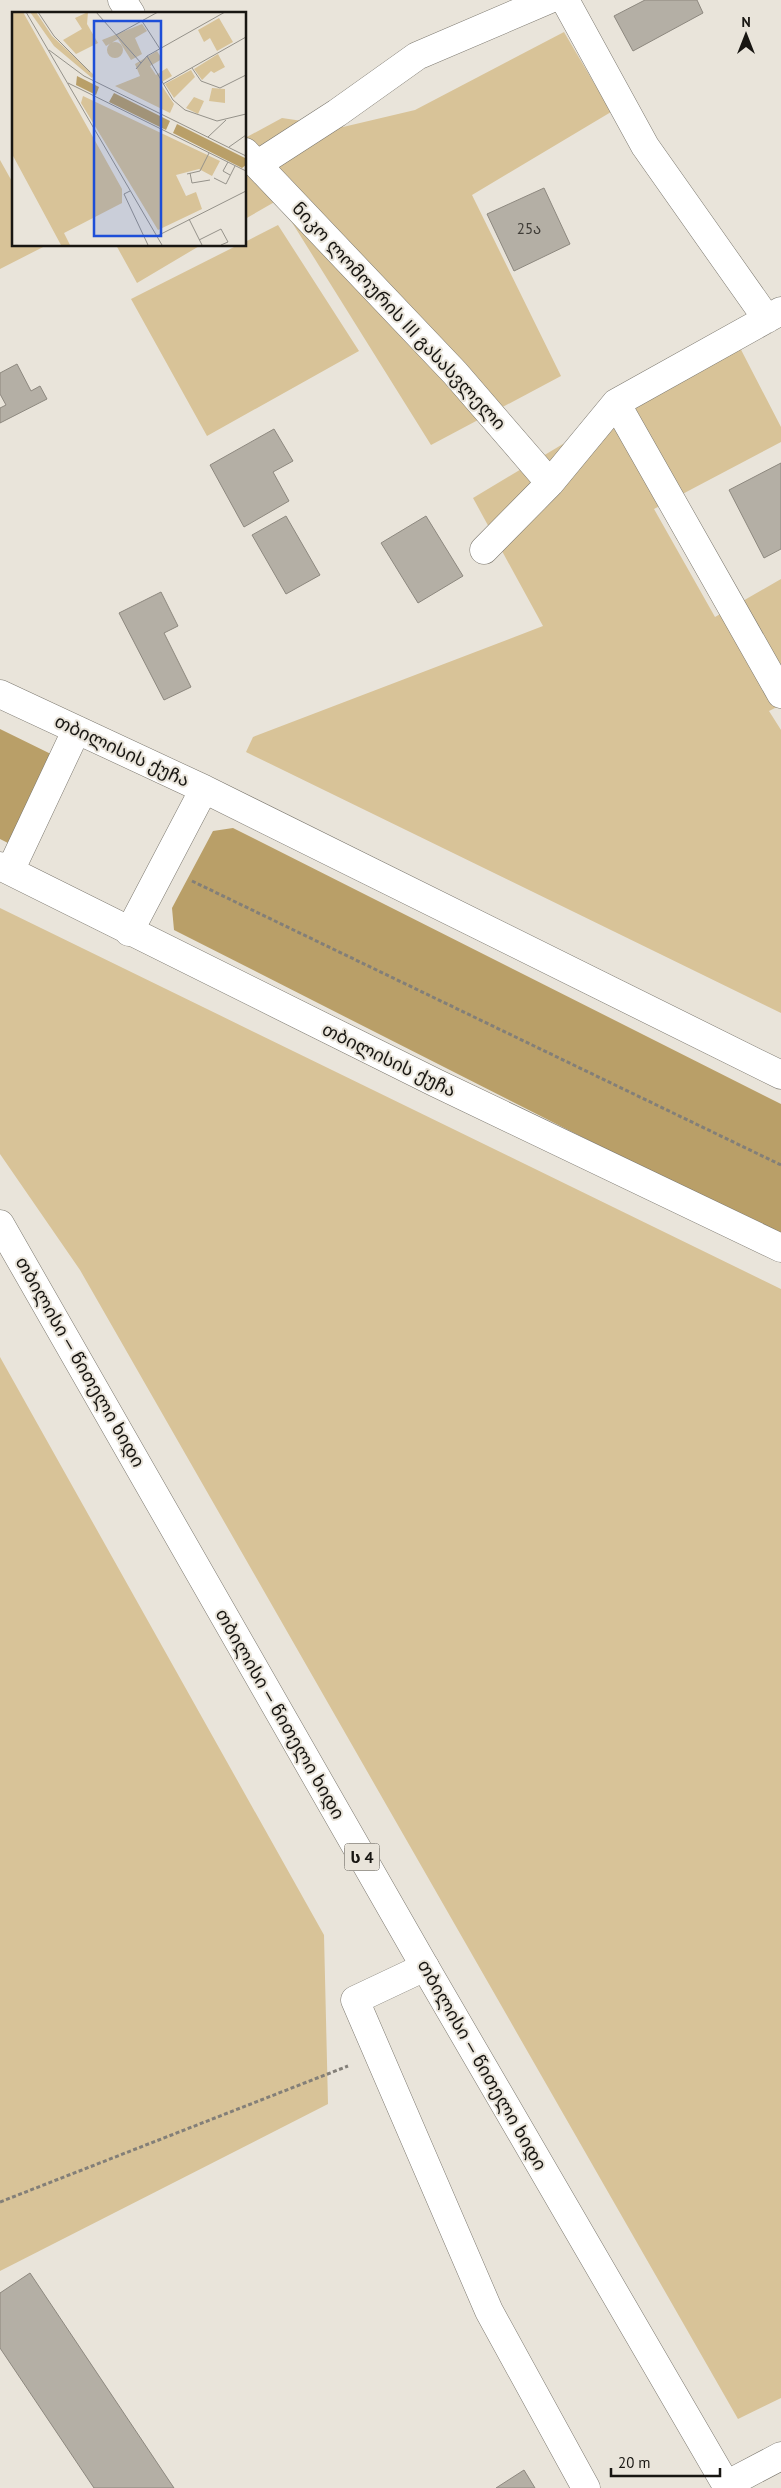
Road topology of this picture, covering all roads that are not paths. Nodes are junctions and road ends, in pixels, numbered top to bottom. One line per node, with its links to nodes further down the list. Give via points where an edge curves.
1 (122, 0): 4 (main road)
2 (548, 0): 5 (main road, via 418,56 337,113)
3 (565, 0): 6 (main road, via 645,146)
4 (130, 12)
5 (252, 158): 8 (main road, ნიკო ლომოურის III გასასვლელი, via 455,373)
6 (774, 315): 7 (main road)
7 (616, 403): 8 (main road); 11 (main road)
8 (550, 483): 9 (main road)
9 (484, 550)
10 (0, 694): 12 (main road, თბილისის ქუჩა)
11 (781, 694)
12 (76, 730): 13 (main road, თბილისის ქუჩა); 14 (main road)
13 (204, 789): 15 (main road); 16 (main road, თბილისის ქუჩა)
14 (5, 868): 15 (main road, თბილისის ქუჩა)
15 (129, 932): 18 (main road, თბილისის ქუჩა)
16 (781, 1075)
17 (0, 1224): 19 (main road, თბილისი — წითელი ხიდი / ს 4)
18 (781, 1248)
19 (425, 1967): 21 (main road, თბილისი — წითელი ხიდი / ს 4); 22 (main road, via 355,2000 489,2310)
20 (781, 2456): 21 (main road)
21 (727, 2486)
22 (586, 2488)

